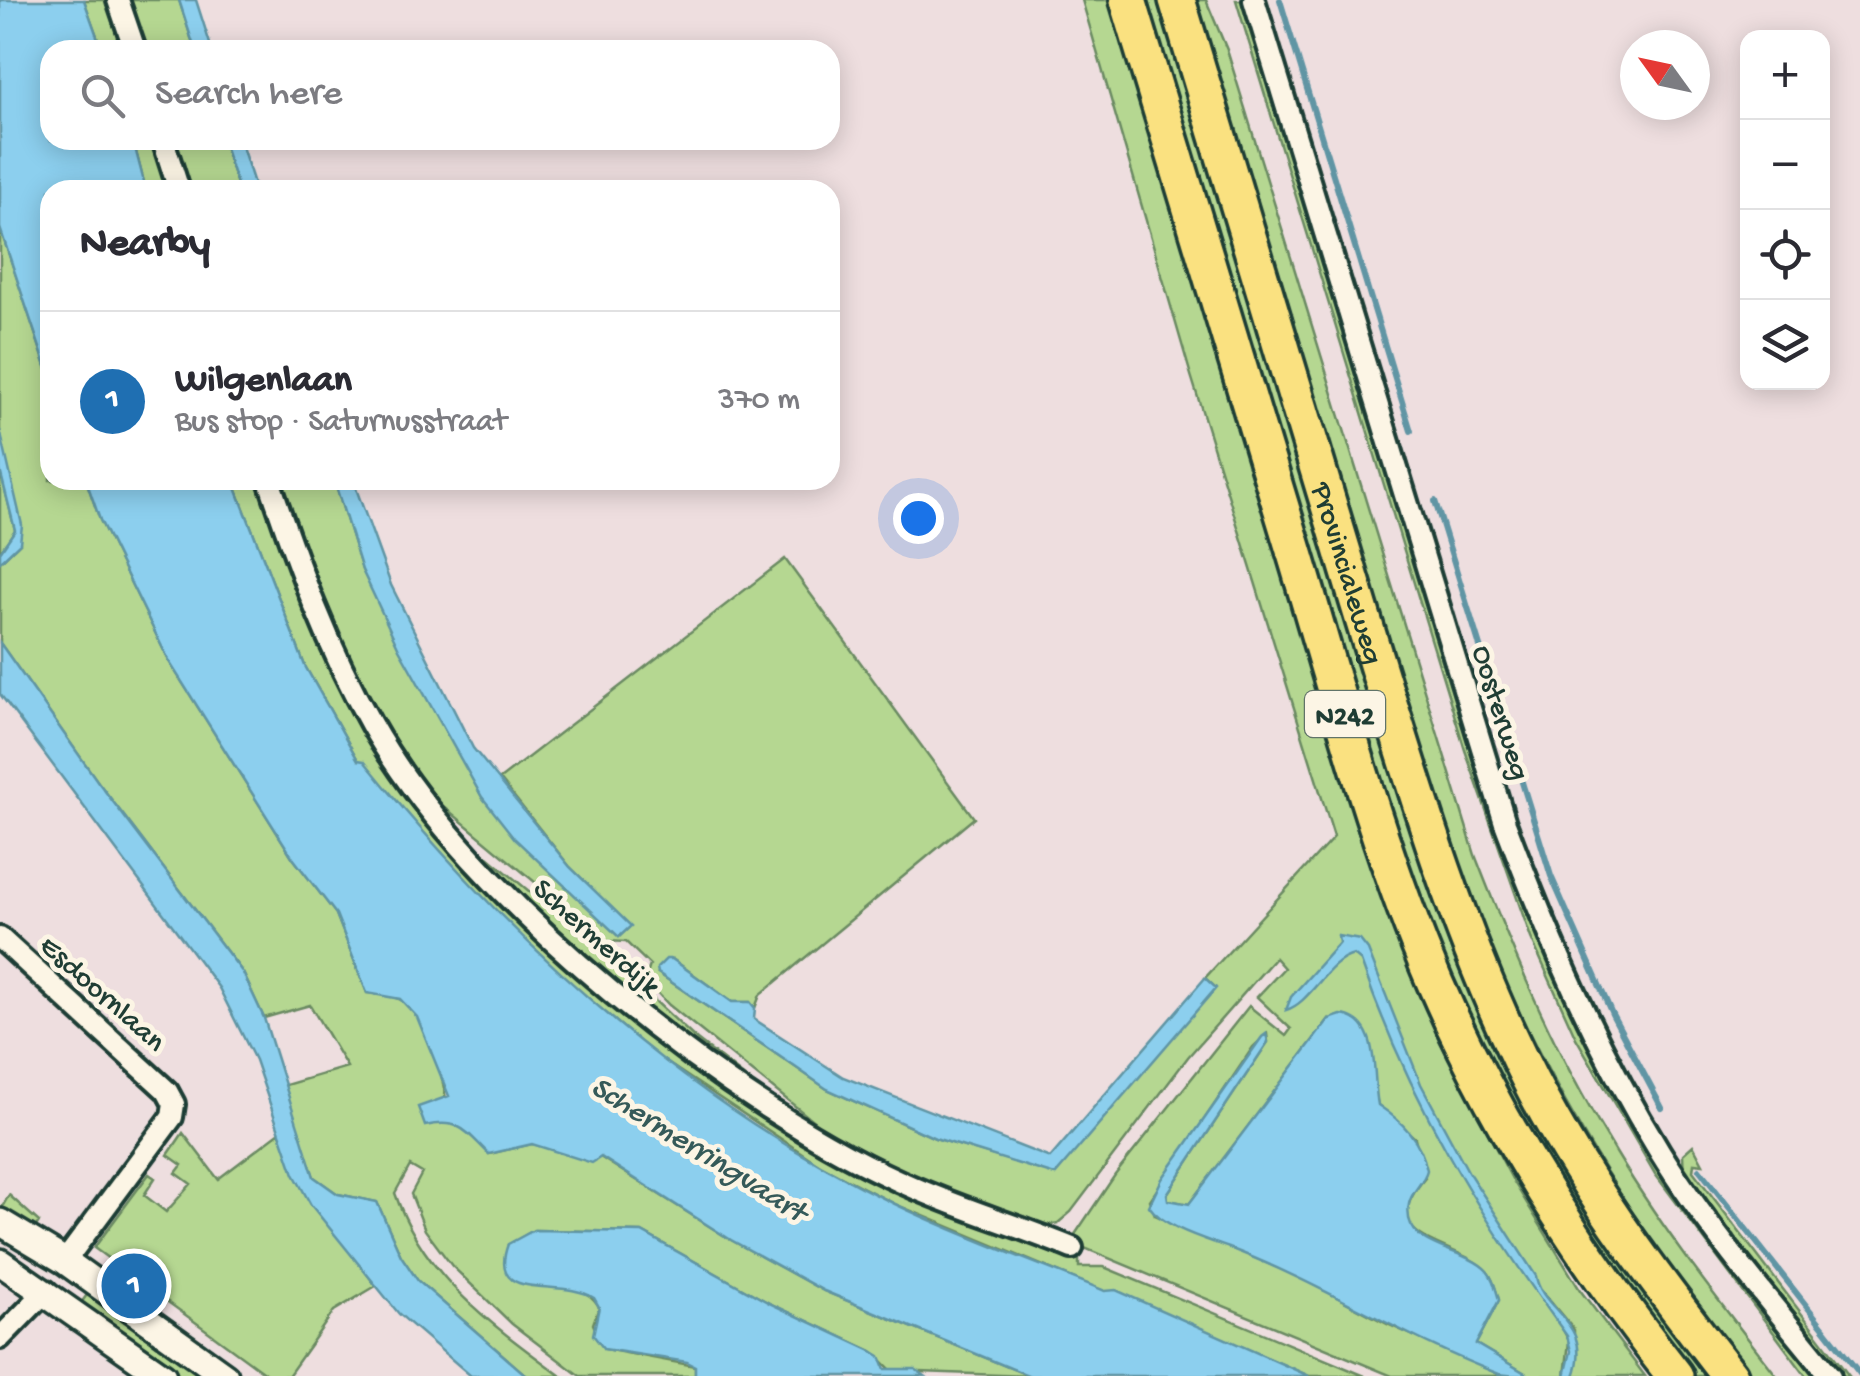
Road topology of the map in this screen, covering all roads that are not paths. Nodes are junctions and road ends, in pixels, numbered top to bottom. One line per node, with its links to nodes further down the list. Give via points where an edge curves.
1 (118, 0): 5 (street)
2 (1128, 0): 18 (highway, Provincialeweg / N242, via 1418,941 1520,1152 1582,1255)
3 (1177, 0): 19 (highway, Provincialeweg / N242, via 1420,806 1471,950 1523,1066 1580,1168)
4 (1254, 0): 20 (street, Oosterweg, via 1504,823 1550,940 1662,1156)
5 (131, 40)
6 (167, 150): 7 (street)
7 (176, 180)
8 (272, 490): 11 (street, Schermerdijk, via 324,632 394,760 458,842 586,970 666,1037 812,1134 916,1189)
9 (0, 938): 12 (street, Esdoornlaan, via 174,1104 172,1116)
10 (0, 1222): 12 (street)
11 (1072, 1248)
12 (65, 1261): 14 (street); 17 (street)
13 (0, 1262): 14 (street)
14 (46, 1291): 15 (street); 16 (street)
15 (0, 1338)
16 (162, 1376)
17 (225, 1376)
18 (1675, 1376)
19 (1730, 1376)
20 (1830, 1376)

